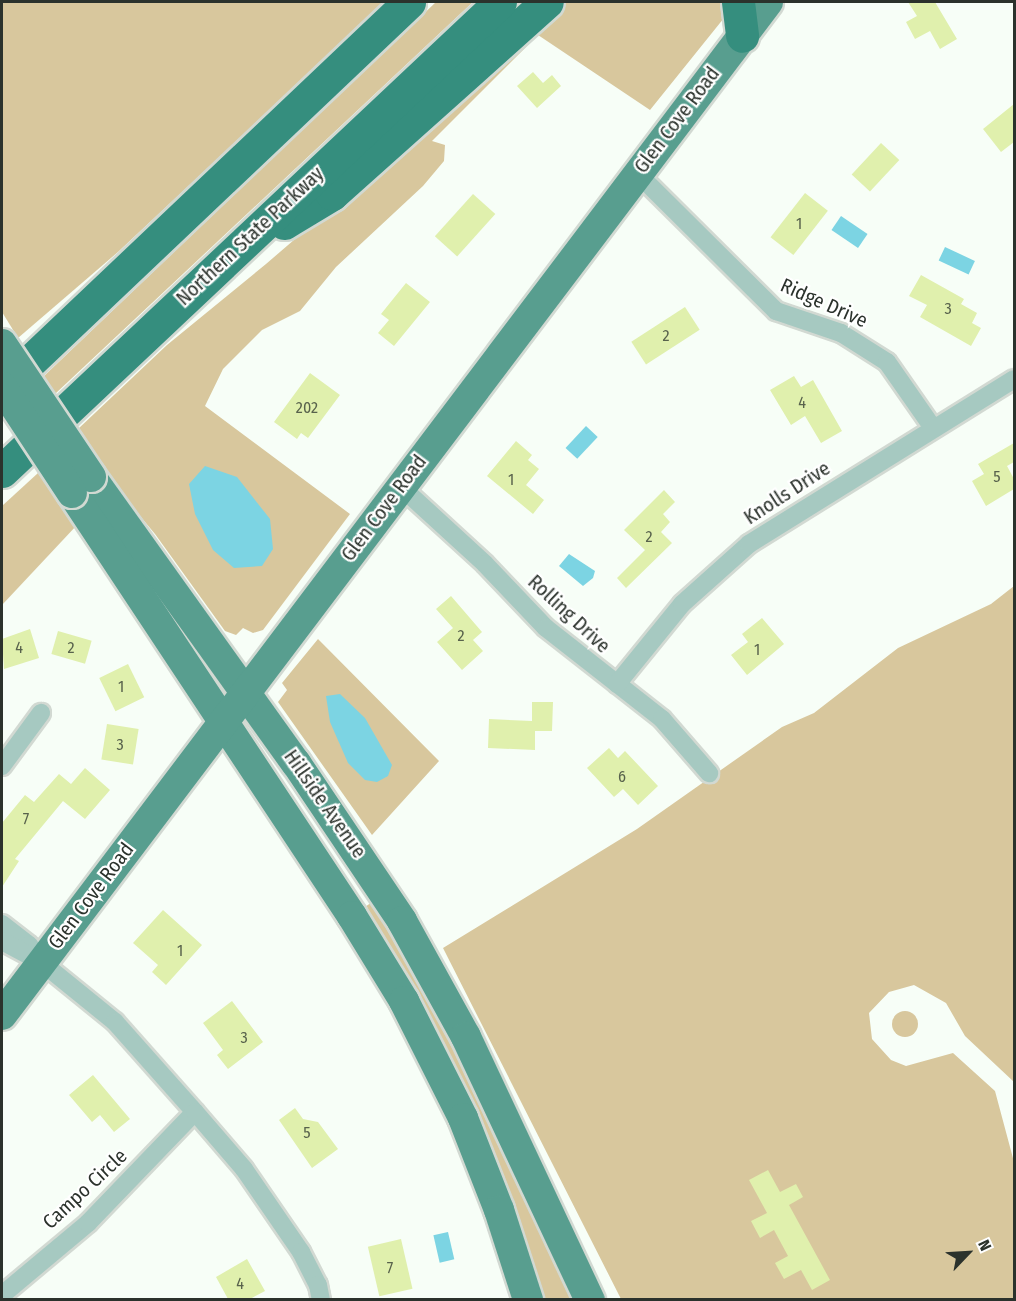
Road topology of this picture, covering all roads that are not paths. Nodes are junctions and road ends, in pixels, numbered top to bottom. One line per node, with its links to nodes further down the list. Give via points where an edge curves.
1 (409, 2): 11 (highway)
2 (500, 2): 8 (highway, Northern State Parkway)
3 (547, 2): 8 (highway, via 332,194)
4 (738, 2): 6 (highway)
5 (768, 2): 6 (main road, Glen Cove Road)
6 (742, 36): 7 (main road, Glen Cove Road)
7 (637, 173): 12 (street, Ridge Drive, via 776,311 841,333 887,362); 15 (main road, Glen Cove Road)
8 (230, 254): 13 (highway, Northern State Parkway)
9 (2, 344): 14 (main road, Hillside Avenue, bridge)
10 (1014, 379): 12 (street, Knolls Drive)
11 (2, 388): 14 (main road, Hillside Avenue, bridge)
12 (933, 428): 16 (street, Knolls Drive, via 749,544 682,604)
13 (2, 471)
14 (82, 485): 17 (main road, Hillside Avenue); 19 (main road, Hillside Avenue)
15 (400, 486): 16 (street, Rolling Drive, via 485,564 546,628); 17 (main road, Glen Cove Road)
16 (617, 684): 21 (street, Rolling Drive, via 675,732)
17 (246, 692): 19 (main road, Glen Cove Road); 30 (main road, Hillside Avenue, via 358,852 420,952 486,1079)
18 (41, 713): 20 (street)
19 (222, 721): 24 (main road, Glen Cove Road); 29 (main road, Hillside Avenue, via 358,925 419,1030 475,1147)
20 (2, 766)
21 (709, 773)
22 (2, 924): 24 (street, via 29,945)
23 (2, 941): 24 (street)
24 (41, 962): 25 (main road, Glen Cove Road); 26 (street, via 115,1022)
25 (2, 1015)
26 (195, 1112): 27 (street, Campo Circle, via 88,1222); 28 (street, via 244,1169 301,1252)
27 (2, 1295)
28 (321, 1299)
29 (528, 1299)
30 (590, 1299)

